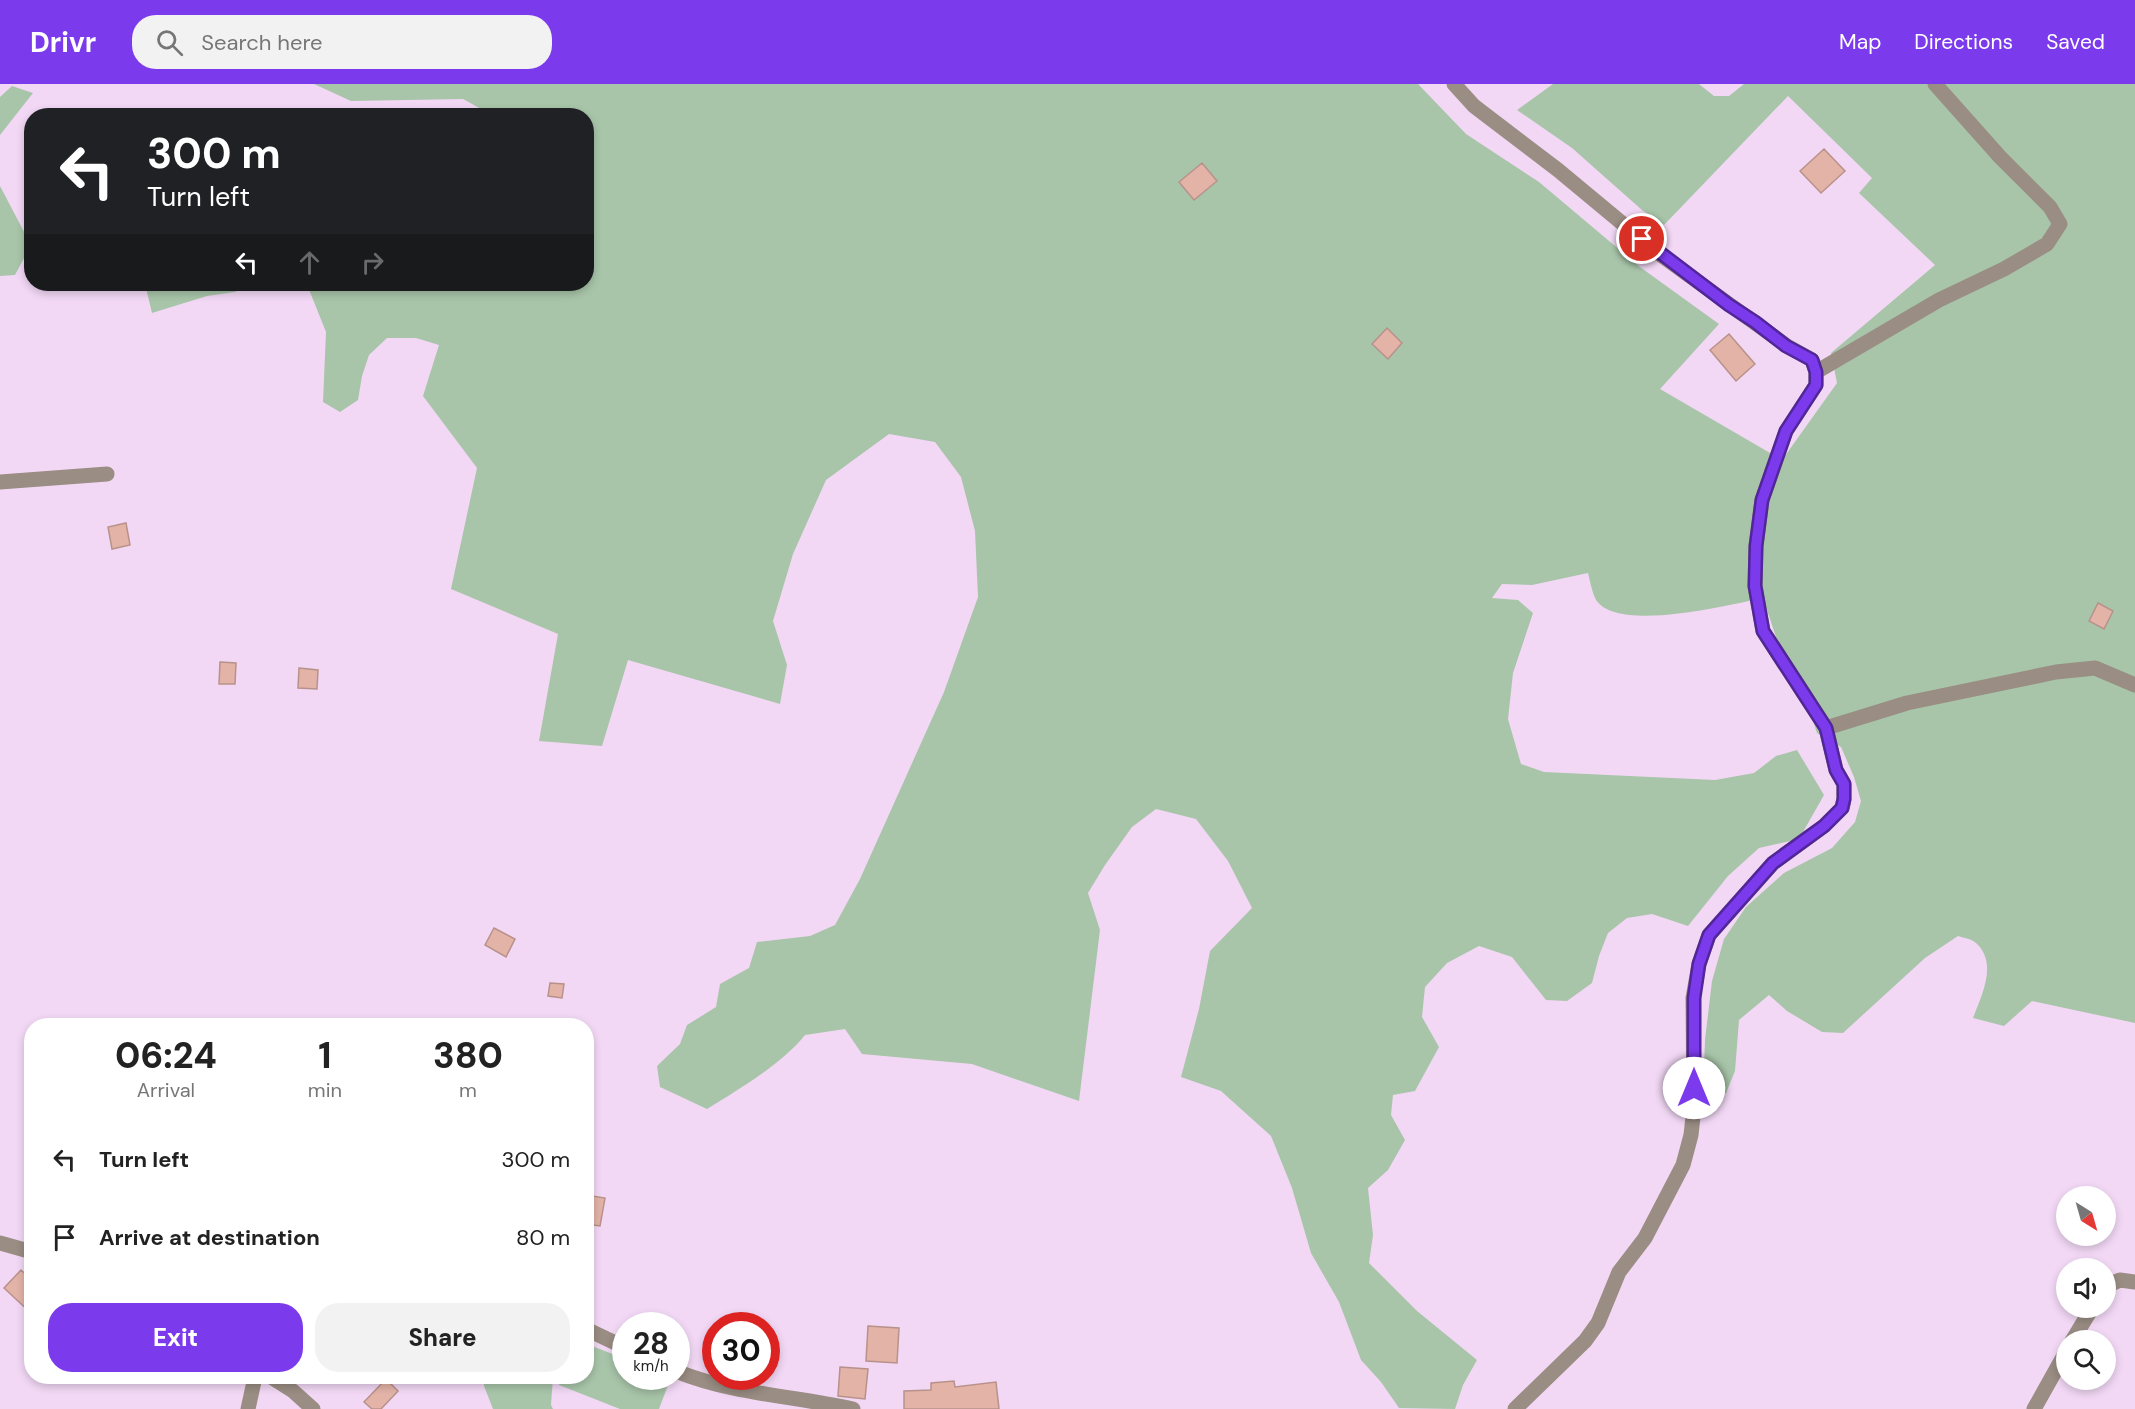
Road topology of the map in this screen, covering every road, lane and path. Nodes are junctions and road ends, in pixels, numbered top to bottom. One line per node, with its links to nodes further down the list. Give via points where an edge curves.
1 (1454, 84): 3 (street, via 1474,106 1658,253 1786,346 1812,360)
2 (1935, 84): 3 (street, via 2050,207 2060,224 2047,244 1939,300)
3 (1816, 372): 7 (street, via 1816,385 1786,431 1762,500 1755,586 1763,631)
4 (107, 474): 5 (street)
5 (0, 482)
6 (2135, 685): 7 (street, via 2095,668 2056,672 1907,703)
7 (1826, 728): 21 (street, via 1836,770 1844,784 1842,808 1773,863 1709,935 1699,964 1694,998 1694,1108 1683,1165 1645,1238 1619,1272 1598,1323 1585,1341)
8 (0, 1243): 9 (street)
9 (24, 1250)
10 (2116, 1282): 11 (street)
11 (2135, 1282)
12 (594, 1333): 13 (street)
13 (612, 1341)
14 (2056, 1370): 22 (street)
15 (690, 1376): 20 (street)
16 (253, 1384): 18 (street)
17 (282, 1384): 19 (street)
18 (248, 1409)
19 (313, 1409)
20 (853, 1409)
21 (1515, 1409)
22 (2034, 1409)

